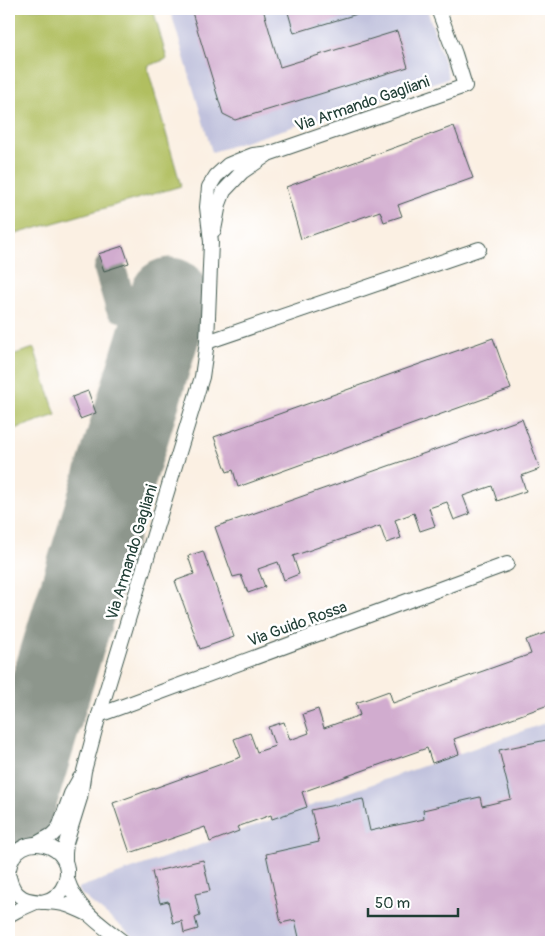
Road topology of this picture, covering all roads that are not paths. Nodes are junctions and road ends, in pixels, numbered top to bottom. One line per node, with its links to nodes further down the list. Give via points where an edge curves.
1 (438, 9): 3 (street, Via Armando Gagliani, via 465,86 271,153 242,172 224,191 211,242)
2 (479, 249): 3 (street)
3 (207, 342): 5 (street, Via Armando Gagliani, via 202,377)
4 (508, 564): 5 (street, Via Guido Rossa)
5 (99, 715): 6 (street, Via Armando Gagliani)
6 (84, 771): 7 (street, Via Armando Gagliani, via 57,830); 9 (street, Via Armando Gagliani, via 80,798 66,844)
7 (36, 844): 8 (street, Via Armando Gagliani); 9 (street, via 55,849)
8 (14, 849): 10 (street)
9 (65, 862): 12 (street, Via Armando Gagliani)
10 (9, 869)
11 (9, 878): 13 (street); 14 (street, via 22,898)
12 (67, 878): 14 (street, via 60,893); 15 (street, Via Armando Gagliani, via 75,899)
13 (9, 898)
14 (39, 902): 15 (street, via 67,905); 16 (street)
15 (88, 914): 17 (street)
16 (9, 915)
17 (123, 942)

